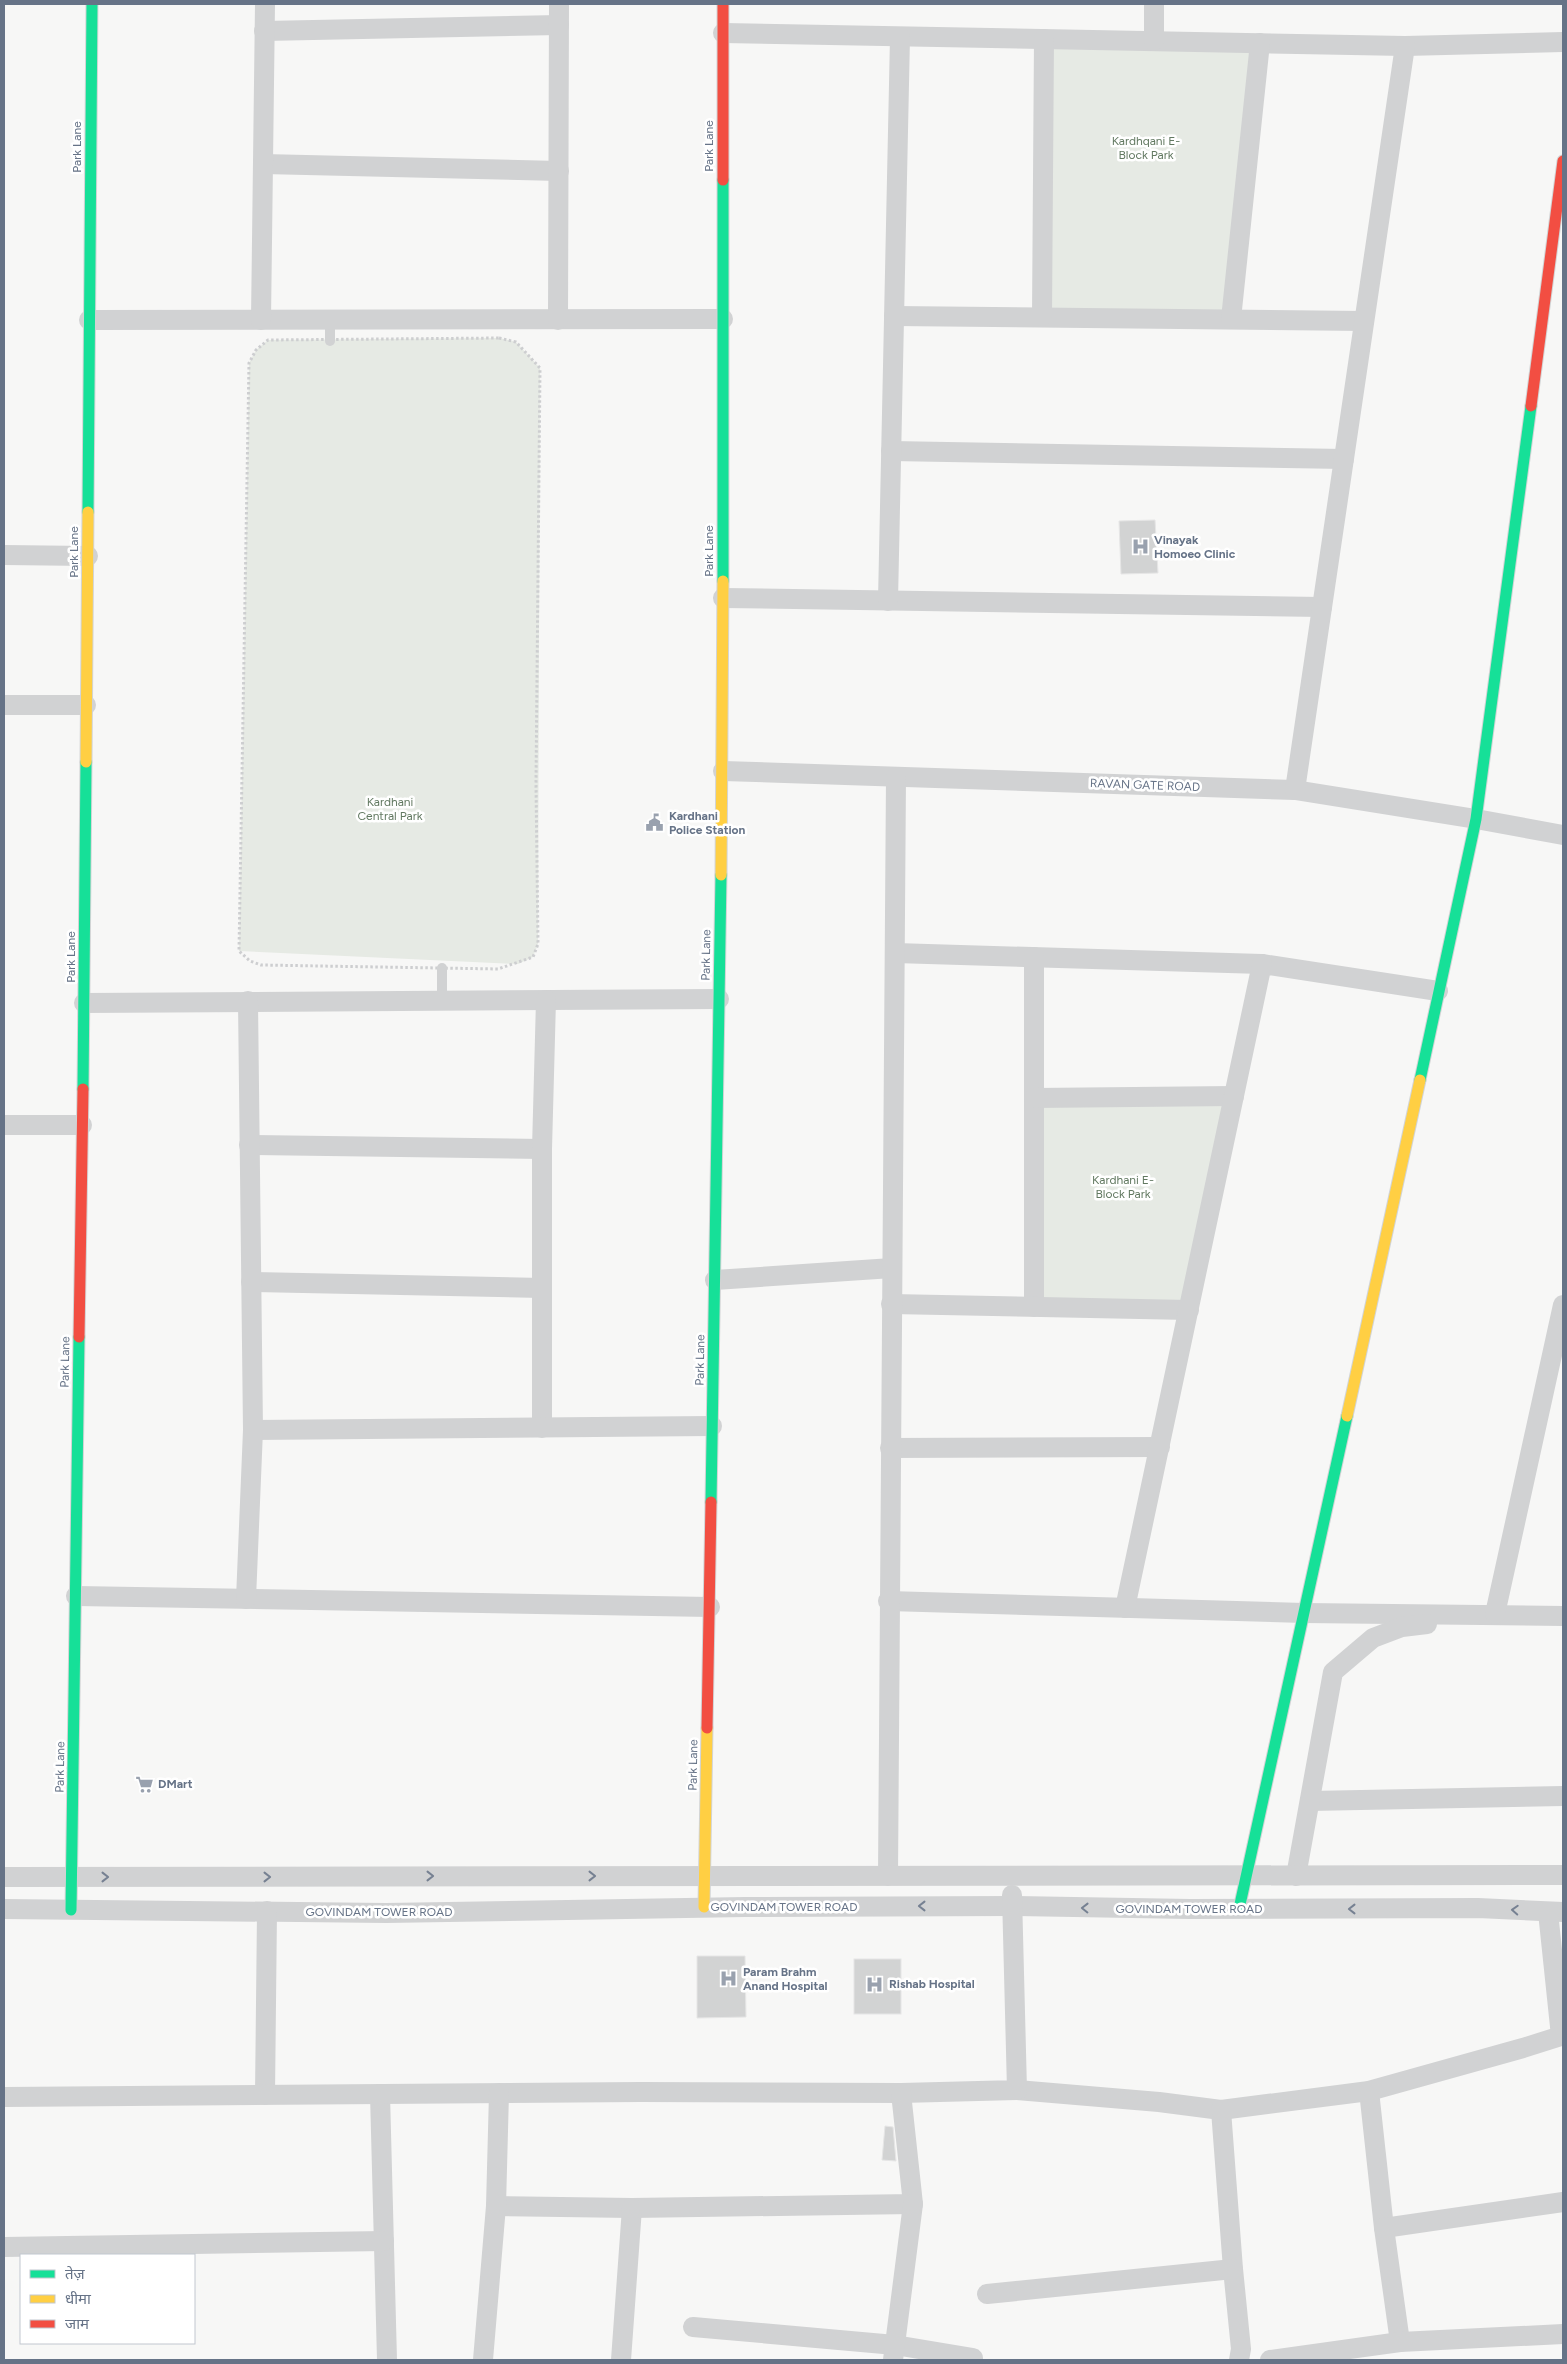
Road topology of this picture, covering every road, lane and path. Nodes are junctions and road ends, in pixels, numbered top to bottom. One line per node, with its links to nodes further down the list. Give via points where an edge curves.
1 (92, 4): 23 (street, Park Lane)
2 (265, 4): 7 (street)
3 (559, 4): 6 (street)
4 (723, 4): 8 (street, Park Lane)
5 (1154, 4): 11 (street)
6 (559, 25): 7 (street); 17 (street)
7 (264, 31): 16 (street)
8 (723, 33): 9 (street); 21 (street, Park Lane)
9 (900, 36): 10 (street); 19 (street)
10 (1044, 39): 11 (street); 20 (street)
11 (1154, 41): 13 (street)
12 (1563, 42): 14 (street)
13 (1260, 43): 14 (street); 22 (street)
14 (1405, 46): 27 (street)
15 (1563, 161): 18 (street)
16 (263, 164): 17 (street); 24 (street)
17 (559, 171): 26 (street)
18 (1554, 295): 41 (street)
19 (894, 316): 20 (street); 29 (street)
20 (1042, 316): 22 (street)
21 (723, 319): 26 (street); 33 (street, Park Lane)
22 (1231, 319): 27 (street)
23 (89, 320): 24 (street); 32 (street, Park Lane)
24 (261, 320): 25 (street)
25 (330, 320): 26 (street); 28 (lane)
26 (558, 320)
27 (1364, 321): 30 (street)
28 (330, 341): 46 (path, via 268,340 256,350 250,363 238,951 261,965); 46 (path, via 499,338 516,342 540,368 536,784 538,944 533,956 498,969)
29 (891, 451): 30 (street); 34 (street)
30 (1344, 459): 35 (street)
31 (4, 555): 32 (street)
32 (88, 556): 37 (street, Park Lane)
33 (723, 598): 34 (street); 38 (street, Park Lane)
34 (888, 600): 35 (street)
35 (1322, 607): 40 (street)
36 (4, 705): 37 (street)
37 (86, 705): 52 (street, Park Lane)
38 (723, 771): 39 (street, RAVAN GATE ROAD); 48 (street, Park Lane)
39 (896, 777): 40 (street, RAVAN GATE ROAD); 43 (street)
40 (1295, 790): 41 (street, RAVAN GATE ROAD)
41 (1476, 819): 42 (street, RAVAN GATE ROAD); 47 (street)
42 (1563, 836)
43 (895, 953): 44 (street); 59 (street)
44 (1034, 957): 45 (street); 54 (street)
45 (1262, 964): 47 (street); 53 (street)
46 (442, 968): 49 (lane)
47 (1438, 991): 77 (street)
48 (719, 999): 50 (street); 60 (street, Park Lane)
49 (442, 1000): 50 (street); 51 (street)
50 (546, 1000): 58 (street)
51 (248, 1001): 52 (street); 57 (street)
52 (84, 1003): 55 (street, Park Lane)
53 (1234, 1096): 54 (street); 66 (street)
54 (1034, 1098): 65 (street)
55 (82, 1125): 56 (street); 72 (street, Park Lane)
56 (4, 1126)
57 (249, 1145): 58 (street); 61 (street)
58 (542, 1149): 62 (street)
59 (892, 1268): 60 (street); 63 (street)
60 (715, 1280): 67 (street, Park Lane)
61 (251, 1282): 62 (street); 69 (street)
62 (542, 1288): 68 (street)
63 (891, 1304): 65 (street); 71 (street)
64 (1563, 1305): 78 (street)
65 (1034, 1307): 66 (street)
66 (1189, 1310): 70 (street)
67 (712, 1426): 68 (street); 75 (street, Park Lane)
68 (542, 1428): 69 (street)
69 (253, 1430): 73 (street)
70 (1160, 1447): 71 (street); 76 (street)
71 (890, 1448): 74 (street)
72 (76, 1596): 73 (street); 89 (street, Park Lane)
73 (246, 1599): 75 (street)
74 (888, 1601): 76 (street); 86 (street)
75 (710, 1607): 85 (street, Park Lane)
76 (1126, 1608): 77 (street)
77 (1304, 1614): 78 (street); 83 (street)
78 (1495, 1614): 79 (street)
79 (1563, 1616)
80 (1563, 1623): 82 (street, via 1433,1623 1402,1627 1373,1638 1333,1672)
81 (1563, 1796): 82 (street)
82 (1310, 1801): 87 (street)
83 (1248, 1875): 87 (street); 90 (street); 94 (street)
84 (1563, 1875): 87 (street)
85 (704, 1876): 86 (street); 89 (street, one-way to 85); 92 (street, Park Lane)
86 (888, 1876): 90 (street)
87 (1296, 1876)
88 (4, 1877): 89 (street)
89 (72, 1877): 95 (street, Park Lane)
90 (1013, 1877): 91 (street)
91 (1010, 1906): 92 (street, GOVINDAM TOWER ROAD, one-way to 92); 94 (street, GOVINDAM TOWER ROAD, one-way to 91); 99 (street)
92 (704, 1907): 96 (street, GOVINDAM TOWER ROAD)
93 (4, 1909): 95 (street, GOVINDAM TOWER ROAD)
94 (1239, 1909): 97 (street, GOVINDAM TOWER ROAD, one-way to 94, via 1478,1908)
95 (71, 1910): 96 (street, GOVINDAM TOWER ROAD)
96 (268, 1912): 104 (street)
97 (1555, 1912): 98 (street)
98 (1562, 2044): 100 (street, via 1514,2051)
99 (1017, 2090): 102 (street); 106 (street)
100 (1369, 2091): 106 (street); 111 (street)
101 (499, 2093): 102 (street); 103 (street); 109 (street)
102 (900, 2093): 108 (street)
103 (380, 2094): 104 (street); 112 (street)
104 (265, 2095): 105 (street)
105 (4, 2097)
106 (1221, 2110): 114 (street)
107 (1563, 2202): 111 (street)
108 (913, 2204): 110 (street); 119 (street)
109 (496, 2206): 110 (street); 122 (street)
110 (632, 2208): 123 (street)
111 (1384, 2228): 118 (street)
112 (384, 2241): 113 (street); 121 (street)
113 (4, 2247)
114 (1232, 2268): 115 (street); 124 (street, via 1241,2350)
115 (987, 2294)
116 (693, 2327): 119 (street)
117 (1563, 2334): 118 (street)
118 (1400, 2342): 125 (street)
119 (894, 2352): 120 (street)
120 (973, 2358)
121 (387, 2360)
122 (482, 2360)
123 (621, 2360)
124 (1239, 2360)
125 (1270, 2360)

